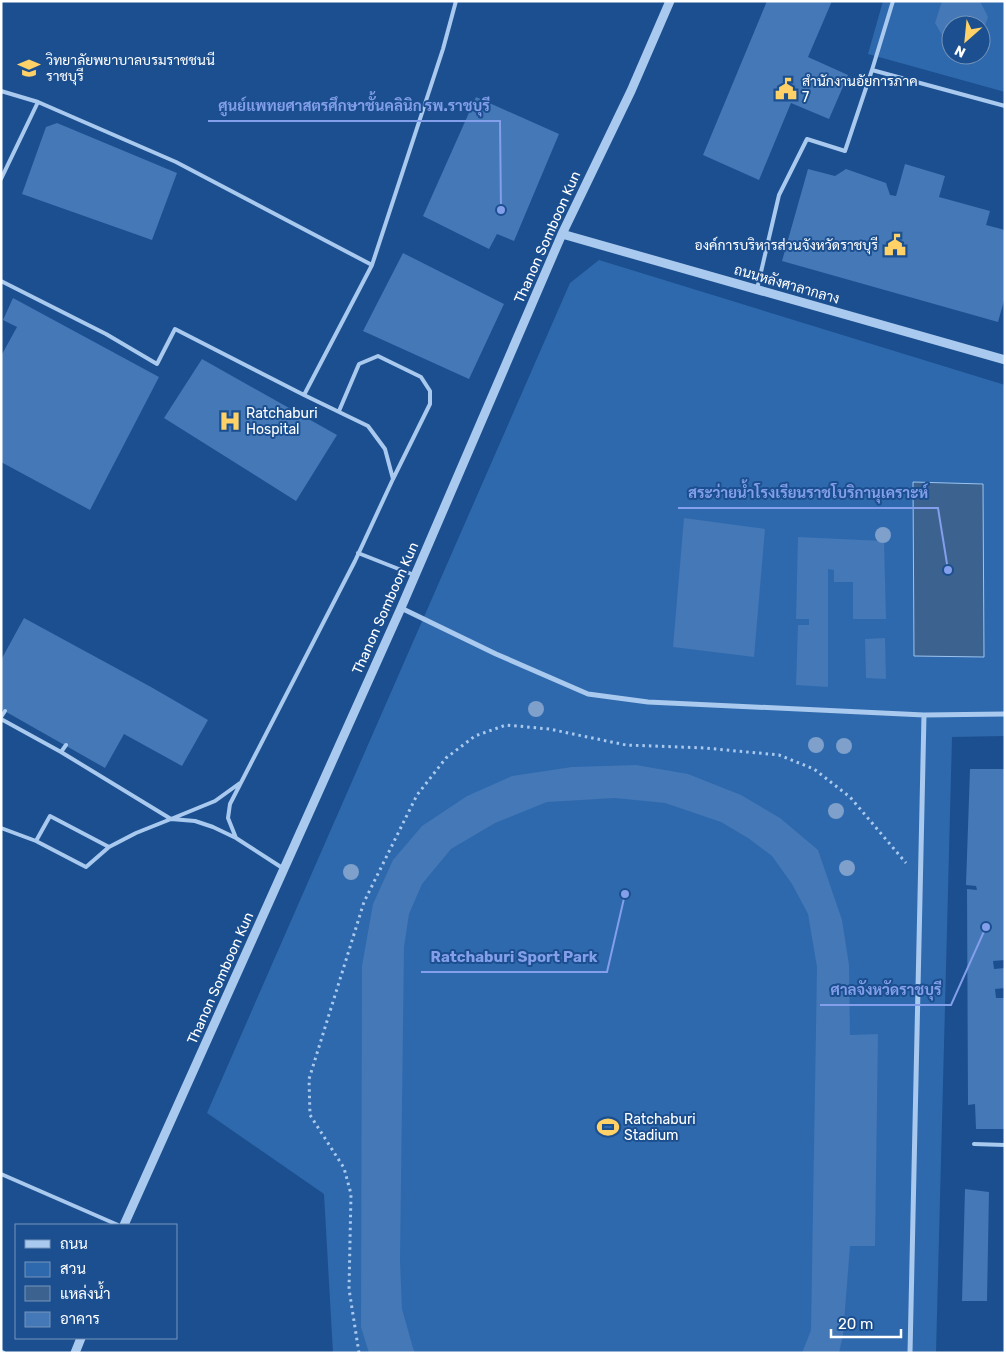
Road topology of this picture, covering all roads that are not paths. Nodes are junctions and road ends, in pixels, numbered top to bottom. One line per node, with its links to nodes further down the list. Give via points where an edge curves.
1 (456, 1): 10 (lane)
2 (670, 1): 9 (street, Thanon Somboon Kun)
3 (893, 1): 4 (lane)
4 (872, 70): 7 (lane); 12 (lane, via 845,151 807,139 779,194)
5 (1, 91): 6 (lane)
6 (38, 102): 8 (lane); 10 (lane, via 176,162)
7 (1005, 106)
8 (1, 179)
9 (562, 234): 12 (street, ถนนหลังศาลากลาง); 18 (street, Thanon Somboon Kun)
10 (372, 265): 14 (lane)
11 (1, 281): 14 (lane, via 106,334 157,364 175,329)
12 (757, 290): 13 (street, ถนนหลังศาลากลาง)
13 (1005, 360)
14 (304, 395): 15 (lane)
15 (339, 411): 16 (lane, via 368,426 385,449); 16 (lane, via 359,364 378,356 421,377 430,391 430,404)
16 (393, 479): 17 (lane)
17 (358, 553): 18 (lane); 26 (lane)
18 (415, 576): 19 (street, Thanon Somboon Kun)
19 (401, 608): 22 (street, via 588,694 648,702); 32 (street, Thanon Somboon Kun)
20 (5, 711): 23 (lane)
21 (1005, 714): 22 (street)
22 (924, 715): 40 (street)
23 (1, 718): 25 (lane)
24 (66, 744): 25 (lane)
25 (61, 752): 27 (lane)
26 (242, 781): 27 (lane, via 215,801); 29 (lane, via 230,804 228,818)
27 (172, 819): 29 (lane, via 195,821); 31 (lane)
28 (1, 828): 30 (lane)
29 (236, 838): 32 (lane)
30 (36, 841): 31 (lane, via 86,867); 31 (lane, via 50,816)
31 (109, 848)
32 (284, 870): 37 (street, Thanon Somboon Kun)
33 (974, 1144): 34 (lane)
34 (1005, 1145)
35 (1, 1174): 36 (lane)
36 (116, 1224)
37 (124, 1224)
38 (81, 1339): 39 (street)
39 (75, 1353)
40 (910, 1353)

